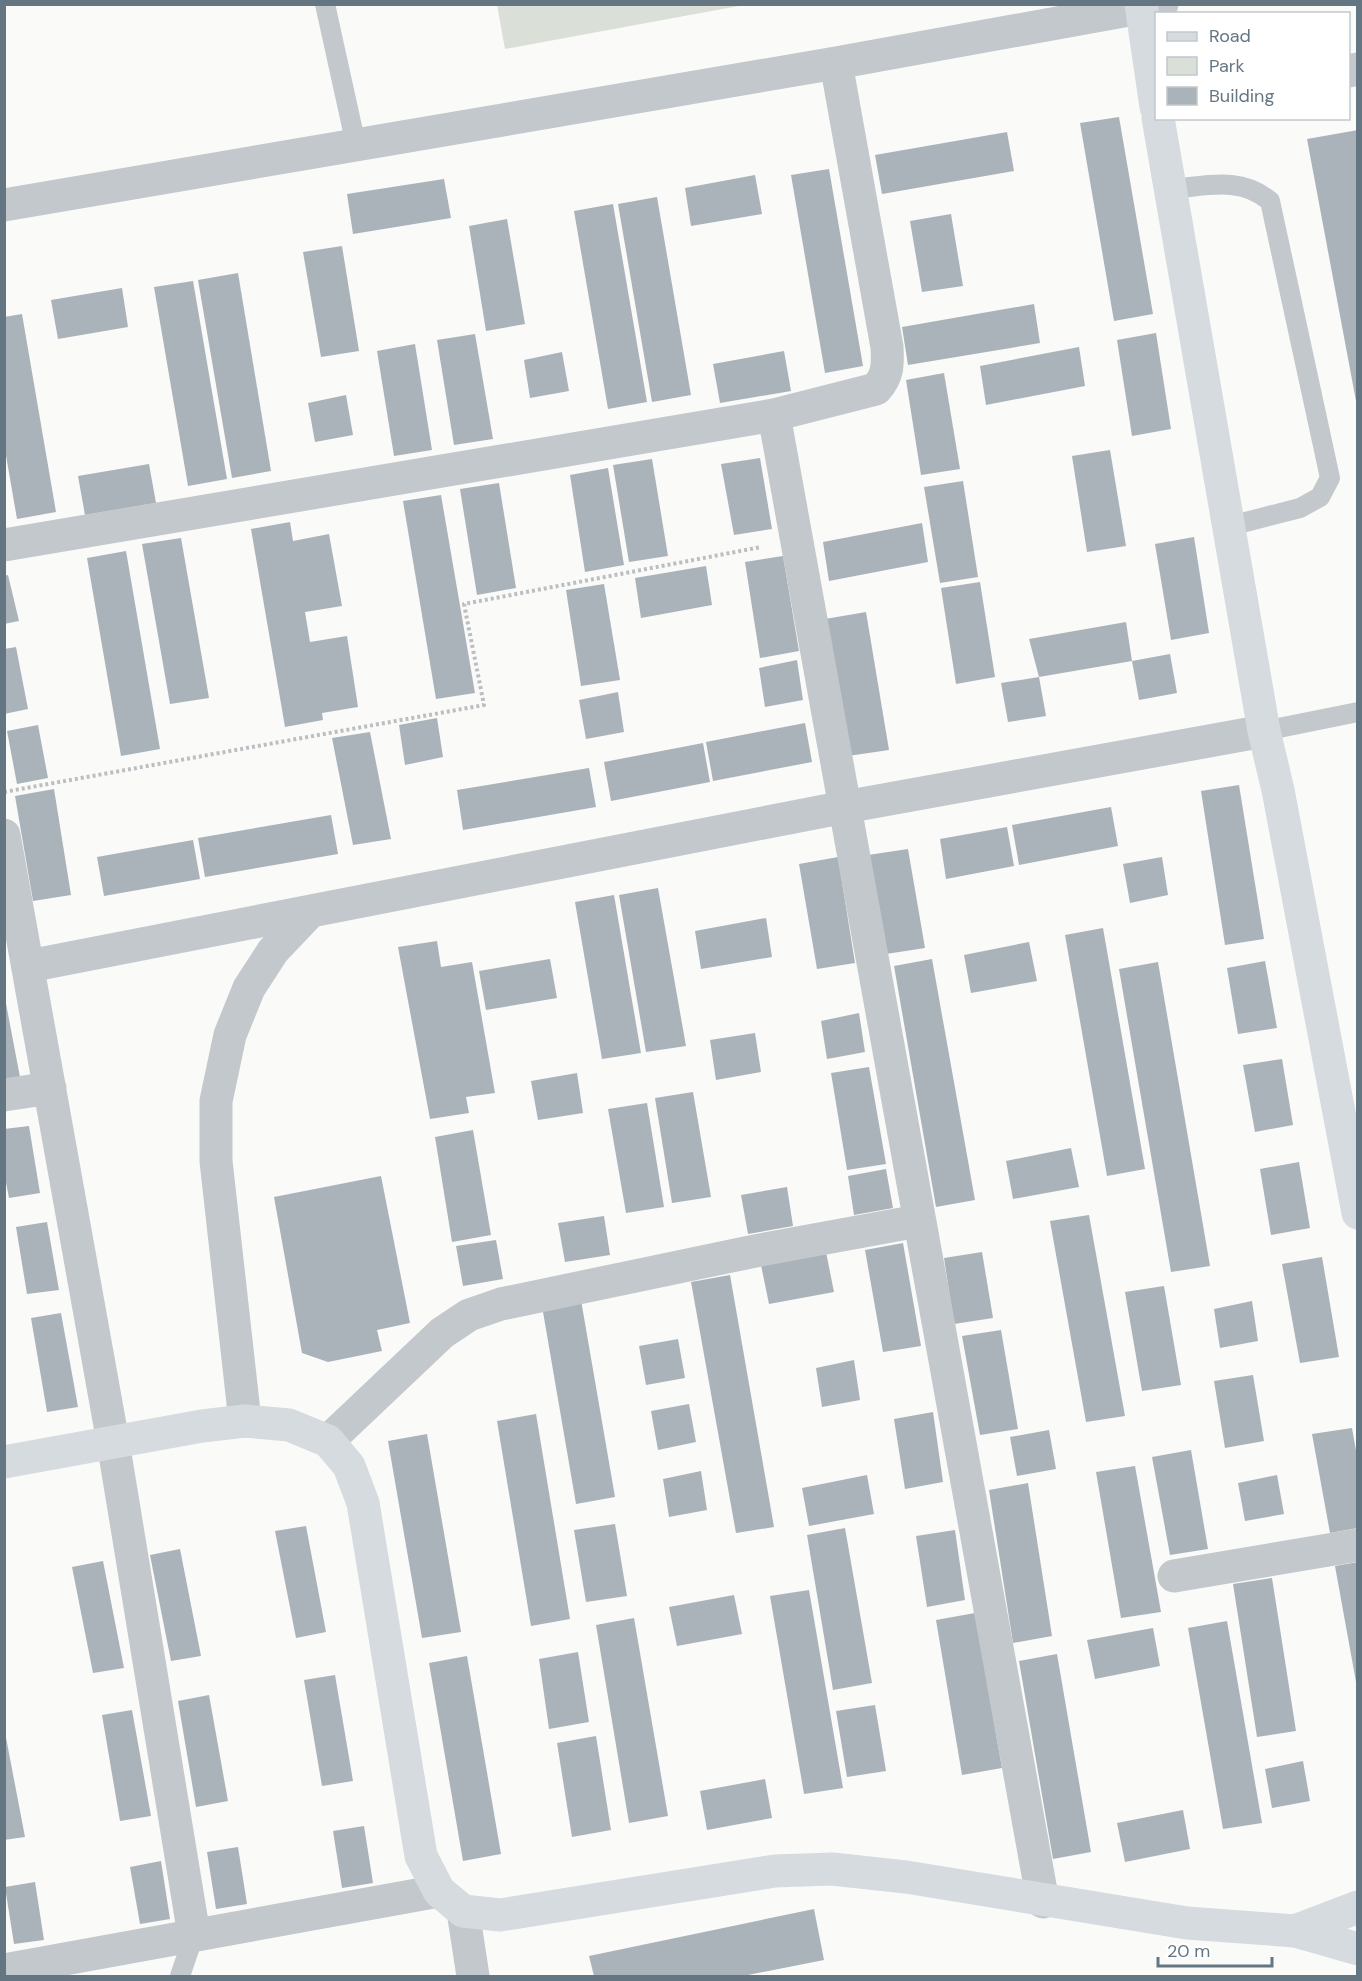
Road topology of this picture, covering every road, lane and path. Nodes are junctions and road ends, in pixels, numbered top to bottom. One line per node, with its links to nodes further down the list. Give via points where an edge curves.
1 (325, 4): 6 (lane)
2 (1148, 6): 3 (street); 4 (main road)
3 (836, 63): 6 (street); 9 (street, via 888,367 876,390)
4 (1155, 93)
5 (1158, 120): 7 (main road)
6 (356, 145): 8 (street)
7 (1171, 189): 10 (main road); 10 (lane, via 1235,184 1256,189 1270,201 1330,478 1320,497 1300,508)
8 (4, 205)
9 (774, 415): 11 (street); 12 (street)
10 (1230, 526): 14 (main road)
11 (797, 540): 15 (path, via 464,604 484,705); 16 (street)
12 (4, 545)
13 (1358, 712): 14 (lane)
14 (1264, 730): 16 (street); 22 (main road)
15 (4, 792)
16 (845, 807): 18 (street); 23 (street)
17 (4, 835): 19 (street)
18 (311, 911): 19 (street); 24 (street, via 273,951 249,988 230,1035 216,1101 216,1161)
19 (28, 966): 20 (street)
20 (50, 1088): 21 (street); 26 (street)
21 (4, 1095)
22 (1358, 1213)
23 (918, 1221): 25 (street, via 760,1250 469,1315 441,1333); 31 (street)
24 (246, 1421): 25 (main road, via 289,1425); 26 (main road)
25 (328, 1441): 30 (main road, via 349,1466 363,1503 421,1856)
26 (113, 1442): 27 (main road); 34 (street)
27 (4, 1462)
28 (1358, 1545): 29 (street)
29 (1174, 1576)
30 (451, 1901): 31 (main road, via 500,1915 775,1871 832,1869); 34 (street); 38 (street)
31 (1043, 1902): 33 (main road, via 1187,1923)
32 (1358, 1907): 33 (main road)
33 (1295, 1931): 35 (main road)
34 (194, 1935): 36 (street); 37 (lane)
35 (1358, 1949)
36 (4, 1970)
37 (180, 1977)
38 (473, 1977)

